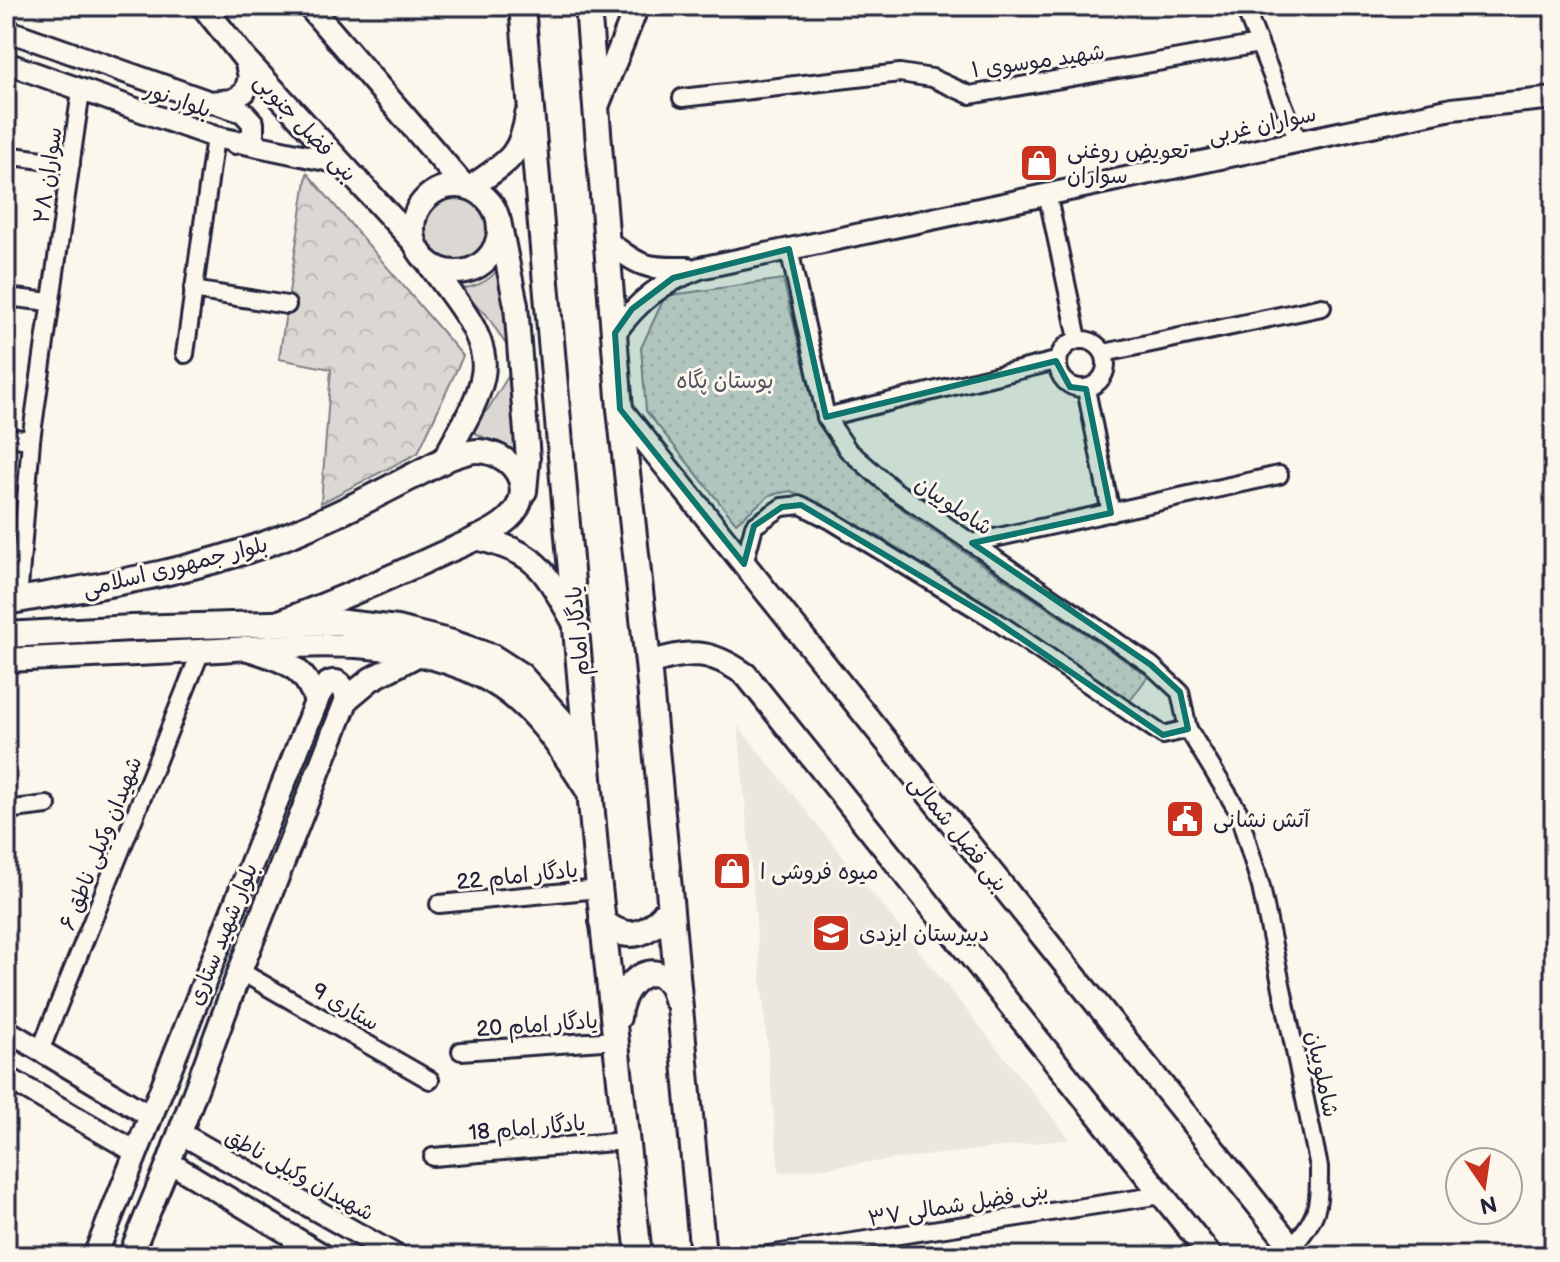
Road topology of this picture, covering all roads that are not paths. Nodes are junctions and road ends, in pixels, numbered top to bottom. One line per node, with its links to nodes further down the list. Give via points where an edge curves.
1 (203, 6): 9 (main road, بنی فضل جنوبی)
2 (309, 6): 22 (main road)
3 (522, 6): 15 (main road, یادگار امام)
4 (588, 6): 16 (main road)
5 (637, 6): 16 (main road)
6 (1244, 6): 8 (street)
7 (6, 30): 14 (street, بلوار نور)
8 (1259, 44): 12 (street, شهید موسوی ۱, via 970,95 932,78 900,73); 18 (street)
9 (245, 59): 14 (street, بلوار نور, via 245,92 232,100); 20 (main road, بنی فضل جنوبی)
10 (6, 63): 11 (street, بلوار نور)
11 (81, 91): 17 (street, بلوار نور); 21 (street, سواران ۲۸)
12 (682, 98)
13 (1554, 98): 18 (street, سواران غربی, via 1452,109)
14 (210, 102): 17 (street, via 235,108 253,123 247,140)
15 (530, 102): 22 (main road, via 521,146); 54 (main road, یادگار امام)
16 (596, 109): 25 (main road)
17 (225, 140): 20 (street, بلوار نور); 30 (street)
18 (1298, 141): 23 (street, سواران غربی)
19 (6, 155): 21 (street)
20 (340, 163): 26 (main road, بنی فضل جنوبی)
21 (71, 164): 32 (street, سواران ۲۸)
22 (467, 187): 24 (main road, via 487,198); 26 (main road, via 449,186 423,201 412,228)
23 (1047, 193): 27 (street, سواران غربی); 36 (street)
24 (499, 221): 28 (main road, via 494,250 473,269 458,273); 47 (main road, via 516,305 528,459)
25 (607, 241): 29 (street, via 636,264 653,269); 35 (main road)
26 (415, 243): 28 (main road)
27 (789, 249): 29 (street, سواران غربی); 42 (street, شاملوییان)
28 (430, 265): 45 (main road, via 472,327 484,370)
29 (700, 268): 35 (street, via 654,290)
30 (193, 290): 33 (street); 38 (street)
31 (6, 297): 32 (street)
32 (50, 302): 44 (street, سواران ۲۸)
33 (287, 305)
34 (1322, 307): 37 (street)
35 (615, 333): 41 (main road)
36 (1078, 339): 37 (street, via 1093,342); 39 (street, via 1063,347)
37 (1104, 353): 40 (street, via 1107,368 1100,382)
38 (185, 354)
39 (1056, 361): 40 (street, via 1059,376 1070,387); 42 (street)
40 (1086, 389): 48 (street)
41 (620, 409): 51 (main road, بنی فضل شمالی); 60 (main road)
42 (826, 417): 50 (street, شاملوییان, via 848,450 894,490)
43 (6, 437): 44 (street)
44 (31, 440): 52 (street, سواران ۲۸)
45 (444, 460): 47 (main road, via 474,450 503,459 517,474); 52 (main road, بلوار جمهوری اسلامی, via 277,540 142,579)
46 (1279, 475): 48 (street)
47 (523, 496): 49 (main road, via 514,514)
48 (1111, 513): 50 (street)
49 (485, 534): 53 (main road); 54 (main road, via 531,558)
50 (972, 543): 63 (street, شاملوییان, via 1151,665 1180,692)
51 (744, 564): 63 (street, via 754,526 782,507 801,505 993,619 1163,735); 90 (main road, بنی فضل شمالی)
52 (12, 601)
53 (271, 625): 55 (main road, بلوار جمهوری اسلامی); 64 (main road, بلوار جمهوری اسلامی, via 336,622 397,629 492,657 544,700)
54 (577, 627): 64 (main road, یادگار امام)
55 (6, 635)
56 (245, 648): 57 (main road); 58 (main road, via 317,645); 62 (main road, via 278,658 304,674)
57 (201, 651): 59 (main road); 76 (street, شهیدان وکیلی ناطق ۶)
58 (417, 655): 61 (main road, via 371,679); 65 (main road, via 493,682 529,710)
59 (6, 660)
60 (648, 663): 70 (main road); 88 (main road, via 700,654 723,658 746,675)
61 (347, 699): 62 (main road, via 345,689 327,683); 72 (main road, بلوار شهید ستاری)
62 (316, 702): 80 (main road, بلوار شهید ستاری)
63 (1188, 729): 90 (street, شاملوییان, via 1238,811 1261,887 1319,1167 1319,1206)
64 (587, 767): 65 (main road, یادگار امام)
65 (591, 796): 68 (main road, یادگار امام)
66 (47, 805): 67 (street)
67 (6, 810)
68 (599, 889): 69 (street, یادگار امام 22); 71 (main road, یادگار امام)
69 (439, 904)
70 (670, 907): 71 (main road, via 658,923 629,935 614,932); 73 (main road)
71 (602, 921): 75 (main road, یادگار امام)
72 (240, 971): 79 (street, ستاری 9); 81 (main road, بلوار شهید ستاری)
73 (679, 1013): 75 (main road, via 665,978 656,974 635,979 619,1002); 96 (main road)
74 (6, 1030): 76 (street)
75 (616, 1040): 77 (street, یادگار امام 20); 82 (main road, یادگار امام)
76 (40, 1051): 80 (street)
77 (461, 1051)
78 (6, 1077): 83 (street)
79 (430, 1080)
80 (150, 1116): 83 (main road, بلوار شهید ستاری)
81 (180, 1133): 85 (main road, بلوار شهید ستاری); 86 (street, شهیدان وکیلی ناطق)
82 (625, 1141): 84 (street, یادگار امام 18); 95 (main road, یادگار امام)
83 (136, 1152): 91 (main road, بلوار شهید ستاری)
84 (433, 1157)
85 (169, 1162): 87 (street); 92 (main road, بلوار شهید ستاری)
86 (239, 1166): 87 (street, via 221,1176); 94 (street, شهیدان وکیلی ناطق)
87 (219, 1193): 89 (street)
88 (1162, 1195): 97 (street, بنی فضل شمالی ۳۷); 98 (main road)
89 (291, 1247): 93 (street)
90 (1296, 1252)
91 (95, 1256)
92 (130, 1256)
93 (325, 1256)
94 (397, 1256)
95 (639, 1256)
96 (703, 1256)
97 (761, 1256)
98 (1211, 1256)

